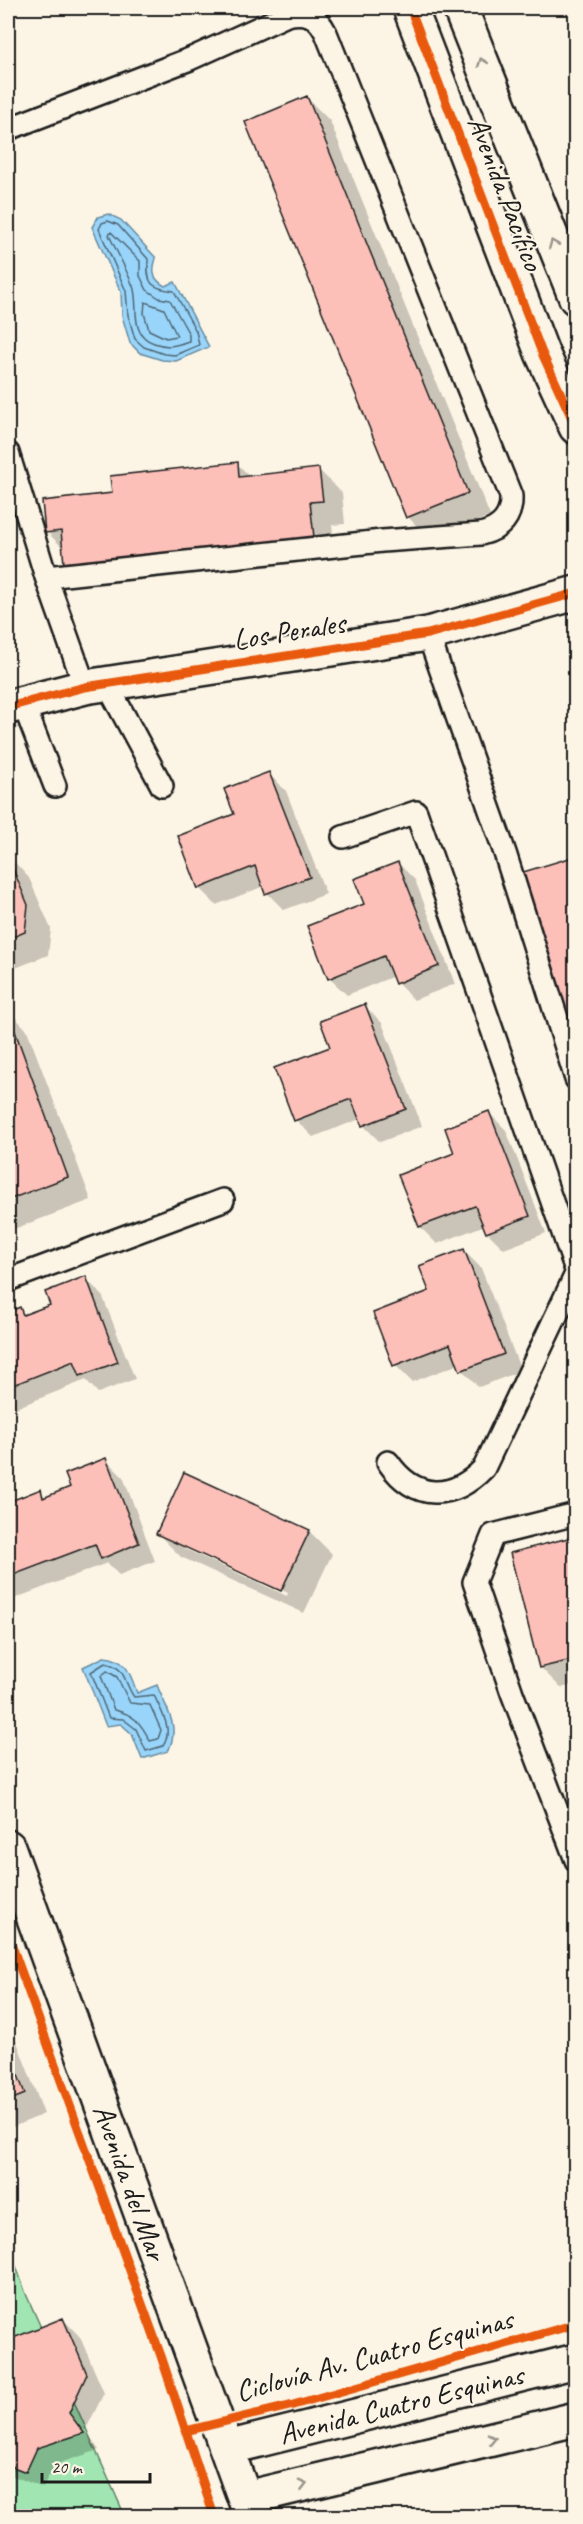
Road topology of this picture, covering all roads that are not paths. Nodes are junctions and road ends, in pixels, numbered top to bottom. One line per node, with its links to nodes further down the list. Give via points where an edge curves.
1 (410, 8): 5 (main road, Avenida Pacífico, via 542,352)
2 (460, 8): 4 (main road, Avenida Pacífico, one-way to 2)
3 (8, 129): 7 (lane, via 190,59 287,15 303,13 316,19 326,33 511,496 507,517 481,534)
4 (576, 298)
5 (576, 427)
6 (8, 453): 7 (lane)
7 (46, 577): 10 (lane)
8 (576, 593): 9 (main road, Los Perales)
9 (428, 634): 10 (main road, Los Perales); 15 (lane, via 505,853)
10 (96, 685): 11 (main road, Los Perales); 13 (lane)
11 (15, 705): 12 (lane)
12 (56, 786)
13 (162, 786)
14 (343, 837): 17 (lane, via 416,812)
15 (576, 1079)
16 (223, 1200): 18 (lane)
17 (576, 1272): 19 (lane, via 484,1468 459,1488 427,1492 398,1476)
18 (8, 1280)
19 (388, 1462)
20 (576, 1514): 22 (lane, via 493,1535 474,1581)
21 (8, 1847): 25 (main road, Avenida del Mar)
22 (576, 1860)
23 (576, 2361): 25 (main road, Avenida Cuatro Esquinas)
24 (576, 2419): 26 (main road, Avenida Cuatro Esquinas, one-way to 24)
25 (227, 2448): 26 (main road, Avenida del Mar)
26 (249, 2507)

